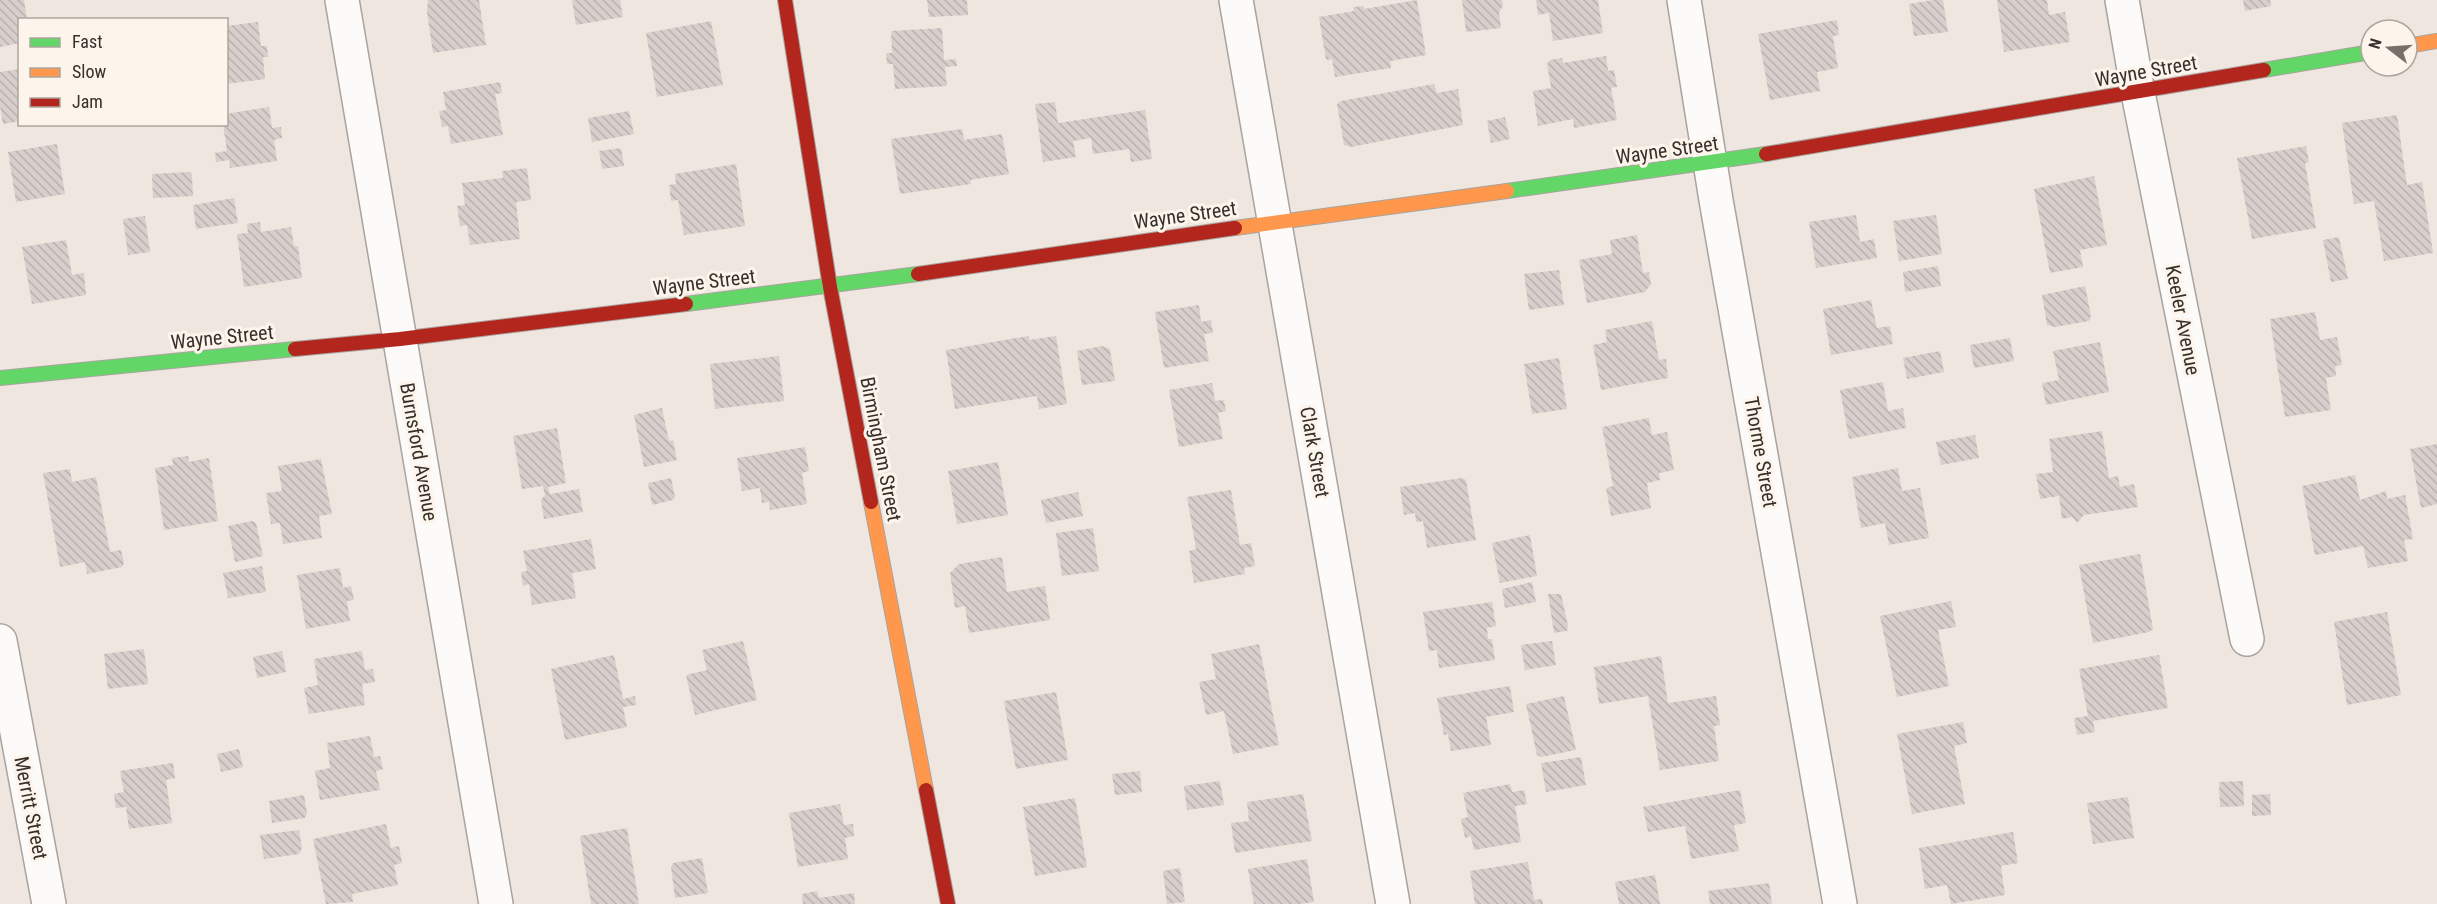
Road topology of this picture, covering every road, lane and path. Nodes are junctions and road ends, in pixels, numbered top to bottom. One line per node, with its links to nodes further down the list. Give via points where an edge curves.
1 (342, 0): 13 (street, Burnsford Avenue)
2 (785, 0): 12 (street, Birmingham Street)
3 (1236, 0): 11 (street, Clark Street)
4 (1684, 0): 10 (street, Thorme Street)
5 (2122, 0): 9 (street, Keeler Avenue)
6 (2437, 41): 7 (street)
7 (2419, 44)
8 (2359, 54): 9 (street, Wayne Street)
9 (2138, 93): 10 (street, Wayne Street); 15 (street, Keeler Avenue)
10 (1710, 164): 11 (street, Wayne Street); 21 (street, Thorme Street)
11 (1275, 222): 12 (street, Wayne Street); 20 (street, Clark Street)
12 (830, 287): 13 (street, Wayne Street); 19 (street, Birmingham Street)
13 (400, 339): 14 (street, Wayne Street); 18 (street, Burnsford Avenue)
14 (0, 378)
15 (2247, 639)
16 (0, 640): 17 (street, Merritt Street)
17 (49, 904)
18 (496, 904)
19 (948, 904)
20 (1393, 904)
21 (1840, 904)

